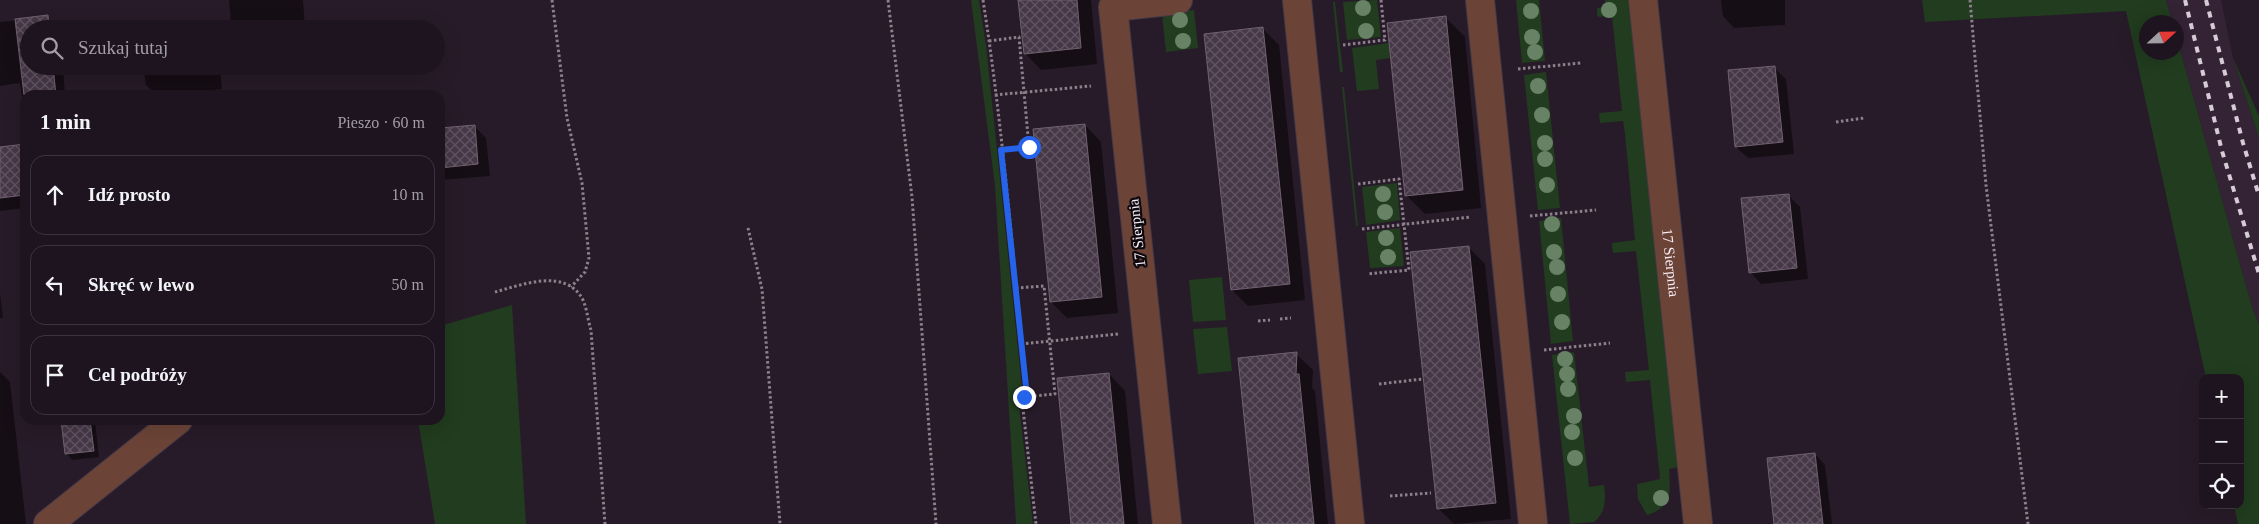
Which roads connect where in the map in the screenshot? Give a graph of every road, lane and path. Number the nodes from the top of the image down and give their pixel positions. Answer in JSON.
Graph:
{"nodes":[{"id":1,"x":552,"y":0,"type":"edge"},
{"id":2,"x":888,"y":0,"type":"edge"},
{"id":3,"x":983,"y":0,"type":"edge"},
{"id":4,"x":1178,"y":0,"type":"edge"},
{"id":5,"x":1297,"y":0,"type":"edge"},
{"id":6,"x":1381,"y":0,"type":"edge"},
{"id":7,"x":1480,"y":0,"type":"edge"},
{"id":8,"x":1643,"y":0,"type":"edge"},
{"id":9,"x":1970,"y":0,"type":"edge"},
{"id":10,"x":989,"y":41,"type":"junction"},
{"id":11,"x":1344,"y":45,"type":"dead end"},
{"id":12,"x":1581,"y":63,"type":"dead end"},
{"id":13,"x":1509,"y":70,"type":"dead end"},
{"id":14,"x":1082,"y":87,"type":"dead end"},
{"id":15,"x":1024,"y":92,"type":"junction"},
{"id":16,"x":995,"y":95,"type":"junction"},
{"id":17,"x":1864,"y":118,"type":"dead end"},
{"id":18,"x":1836,"y":122,"type":"dead end"},
{"id":19,"x":1001,"y":150,"type":"junction"},
{"id":20,"x":1358,"y":184,"type":"dead end"},
{"id":21,"x":1596,"y":210,"type":"dead end"},
{"id":22,"x":1525,"y":217,"type":"dead end"},
{"id":23,"x":1461,"y":218,"type":"dead end"},
{"id":24,"x":1404,"y":224,"type":"junction"},
{"id":25,"x":748,"y":228,"type":"dead end"},
{"id":26,"x":1362,"y":230,"type":"dead end"},
{"id":27,"x":1367,"y":274,"type":"dead end"},
{"id":28,"x":571,"y":286,"type":"junction"},
{"id":29,"x":1016,"y":288,"type":"junction"},
{"id":30,"x":495,"y":292,"type":"dead end"},
{"id":31,"x":1291,"y":318,"type":"dead end"},
{"id":32,"x":1280,"y":319,"type":"dead end"},
{"id":33,"x":1270,"y":320,"type":"dead end"},
{"id":34,"x":1258,"y":321,"type":"dead end"},
{"id":35,"x":1106,"y":336,"type":"dead end"},
{"id":36,"x":1049,"y":341,"type":"junction"},
{"id":37,"x":1610,"y":343,"type":"dead end"},
{"id":38,"x":1022,"y":344,"type":"junction"},
{"id":39,"x":1537,"y":351,"type":"dead end"},
{"id":40,"x":1423,"y":379,"type":"dead end"},
{"id":41,"x":1379,"y":384,"type":"dead end"},
{"id":42,"x":1024,"y":397,"type":"junction"},
{"id":43,"x":172,"y":425,"type":"edge"},
{"id":44,"x":1431,"y":492,"type":"dead end"},
{"id":45,"x":1390,"y":496,"type":"dead end"},
{"id":46,"x":48,"y":524,"type":"edge"},
{"id":47,"x":605,"y":524,"type":"edge"},
{"id":48,"x":780,"y":524,"type":"edge"},
{"id":49,"x":936,"y":524,"type":"edge"},
{"id":50,"x":1036,"y":524,"type":"edge"},
{"id":51,"x":1167,"y":524,"type":"edge"},
{"id":52,"x":1350,"y":524,"type":"edge"},
{"id":53,"x":1533,"y":524,"type":"edge"},
{"id":54,"x":1698,"y":524,"type":"edge"},
{"id":55,"x":2028,"y":524,"type":"edge"}],
"edges":[{"from":1,"to":28,"type":"path"},
{"from":2,"to":49,"type":"path"},
{"from":3,"to":10,"type":"path"},
{"from":4,"to":51,"type":"street","name":"17 Sierpnia"},
{"from":5,"to":52,"type":"street"},
{"from":6,"to":11,"type":"path"},
{"from":7,"to":53,"type":"street"},
{"from":8,"to":54,"type":"street","name":"17 Sierpnia"},
{"from":9,"to":55,"type":"path"},
{"from":10,"to":15,"type":"path"},
{"from":10,"to":16,"type":"path"},
{"from":12,"to":13,"type":"path"},
{"from":14,"to":15,"type":"path"},
{"from":15,"to":16,"type":"path"},
{"from":15,"to":19,"type":"path"},
{"from":16,"to":19,"type":"path"},
{"from":17,"to":18,"type":"path"},
{"from":19,"to":29,"type":"path"},
{"from":20,"to":24,"type":"path"},
{"from":21,"to":22,"type":"path"},
{"from":23,"to":24,"type":"path"},
{"from":24,"to":26,"type":"path"},
{"from":24,"to":27,"type":"path"},
{"from":25,"to":48,"type":"path"},
{"from":28,"to":30,"type":"path"},
{"from":28,"to":47,"type":"path"},
{"from":29,"to":36,"type":"path"},
{"from":29,"to":38,"type":"path"},
{"from":31,"to":32,"type":"path"},
{"from":33,"to":34,"type":"path"},
{"from":35,"to":36,"type":"path"},
{"from":36,"to":38,"type":"path"},
{"from":36,"to":42,"type":"path"},
{"from":37,"to":39,"type":"path"},
{"from":38,"to":42,"type":"path"},
{"from":40,"to":41,"type":"path"},
{"from":42,"to":50,"type":"path"},
{"from":43,"to":46,"type":"street"},
{"from":44,"to":45,"type":"path"}]}
